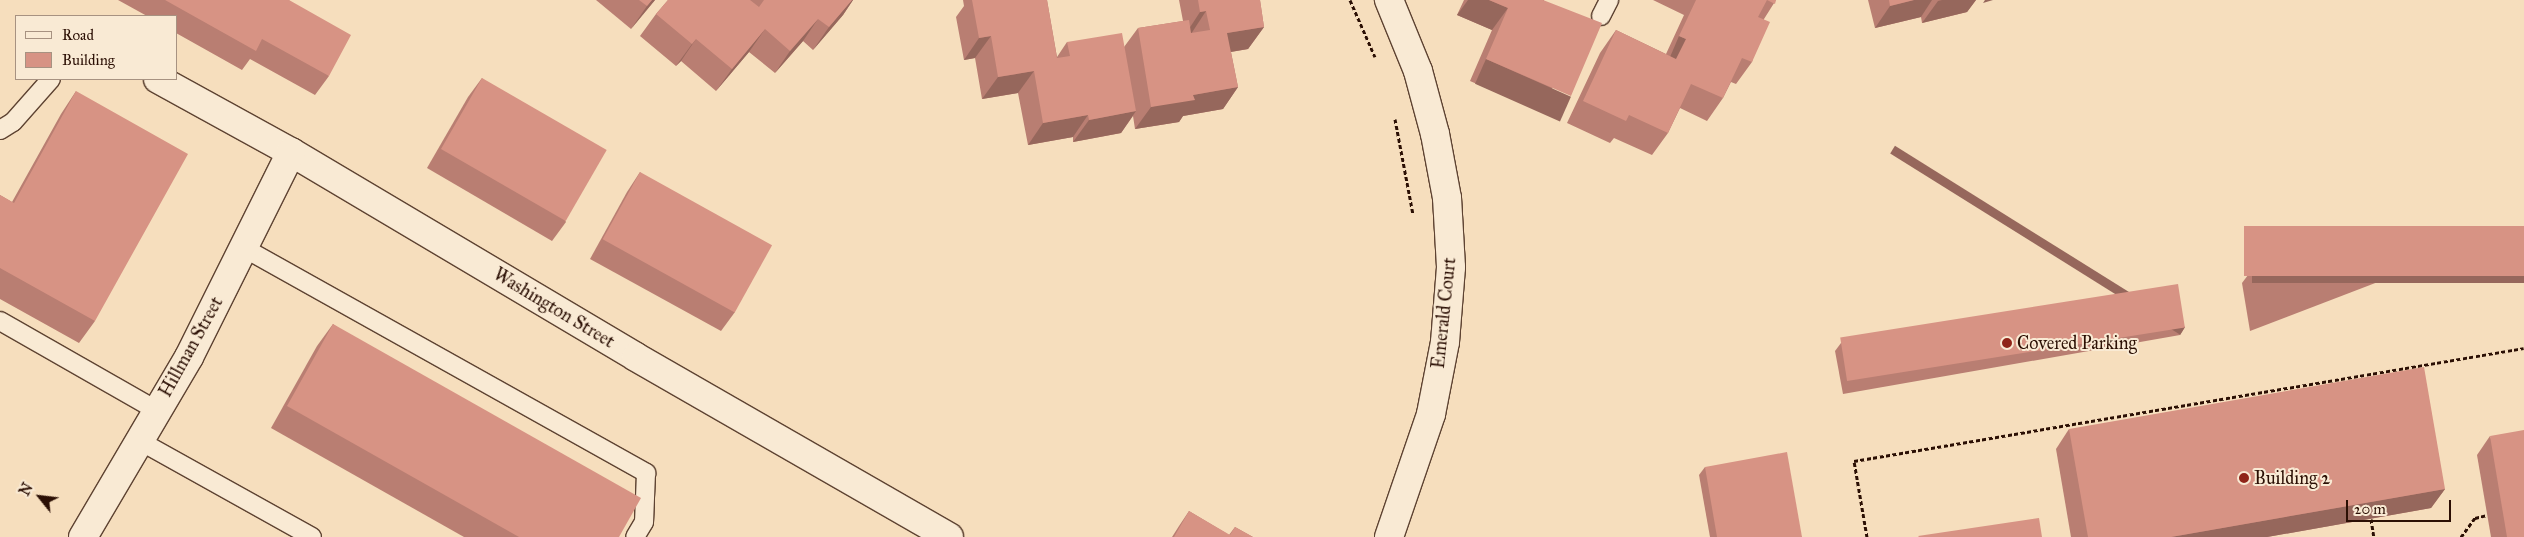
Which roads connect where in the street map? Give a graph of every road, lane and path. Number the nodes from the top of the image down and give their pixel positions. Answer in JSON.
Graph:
{"nodes":[{"id":1,"x":1350,"y":0,"type":"edge"},
{"id":2,"x":1389,"y":0,"type":"edge"},
{"id":3,"x":1609,"y":0,"type":"edge"},
{"id":4,"x":1601,"y":16,"type":"dead end"},
{"id":5,"x":1378,"y":64,"type":"dead end"},
{"id":6,"x":50,"y":80,"type":"edge"},
{"id":7,"x":160,"y":80,"type":"edge"},
{"id":8,"x":1394,"y":110,"type":"dead end"},
{"id":9,"x":0,"y":130,"type":"edge"},
{"id":10,"x":291,"y":152,"type":"junction"},
{"id":11,"x":1414,"y":217,"type":"dead end"},
{"id":12,"x":244,"y":248,"type":"junction"},
{"id":13,"x":0,"y":320,"type":"edge"},
{"id":14,"x":2524,"y":348,"type":"edge"},
{"id":15,"x":156,"y":410,"type":"junction"},
{"id":16,"x":138,"y":440,"type":"junction"},
{"id":17,"x":2487,"y":515,"type":"dead end"},
{"id":18,"x":2371,"y":519,"type":"edge"},
{"id":19,"x":83,"y":537,"type":"edge"},
{"id":20,"x":312,"y":537,"type":"edge"},
{"id":21,"x":635,"y":537,"type":"edge"},
{"id":22,"x":949,"y":537,"type":"edge"},
{"id":23,"x":1388,"y":537,"type":"edge"},
{"id":24,"x":1867,"y":537,"type":"edge"},
{"id":25,"x":2374,"y":537,"type":"edge"},
{"id":26,"x":2461,"y":537,"type":"edge"}],
"edges":[{"from":1,"to":5,"type":"path"},
{"from":2,"to":23,"type":"street","name":"Emerald Court"},
{"from":3,"to":4,"type":"lane"},
{"from":6,"to":9,"type":"lane"},
{"from":7,"to":10,"type":"street","name":"Washington Street"},
{"from":8,"to":11,"type":"path"},
{"from":10,"to":12,"type":"street","name":"Hillman Street"},
{"from":10,"to":22,"type":"street","name":"Washington Street"},
{"from":12,"to":15,"type":"street","name":"Hillman Street"},
{"from":12,"to":21,"type":"lane"},
{"from":13,"to":15,"type":"lane"},
{"from":14,"to":24,"type":"path"},
{"from":15,"to":16,"type":"street","name":"Hillman Street"},
{"from":16,"to":19,"type":"street","name":"Hillman Street"},
{"from":16,"to":20,"type":"lane"},
{"from":17,"to":26,"type":"path"},
{"from":18,"to":25,"type":"path"}]}
